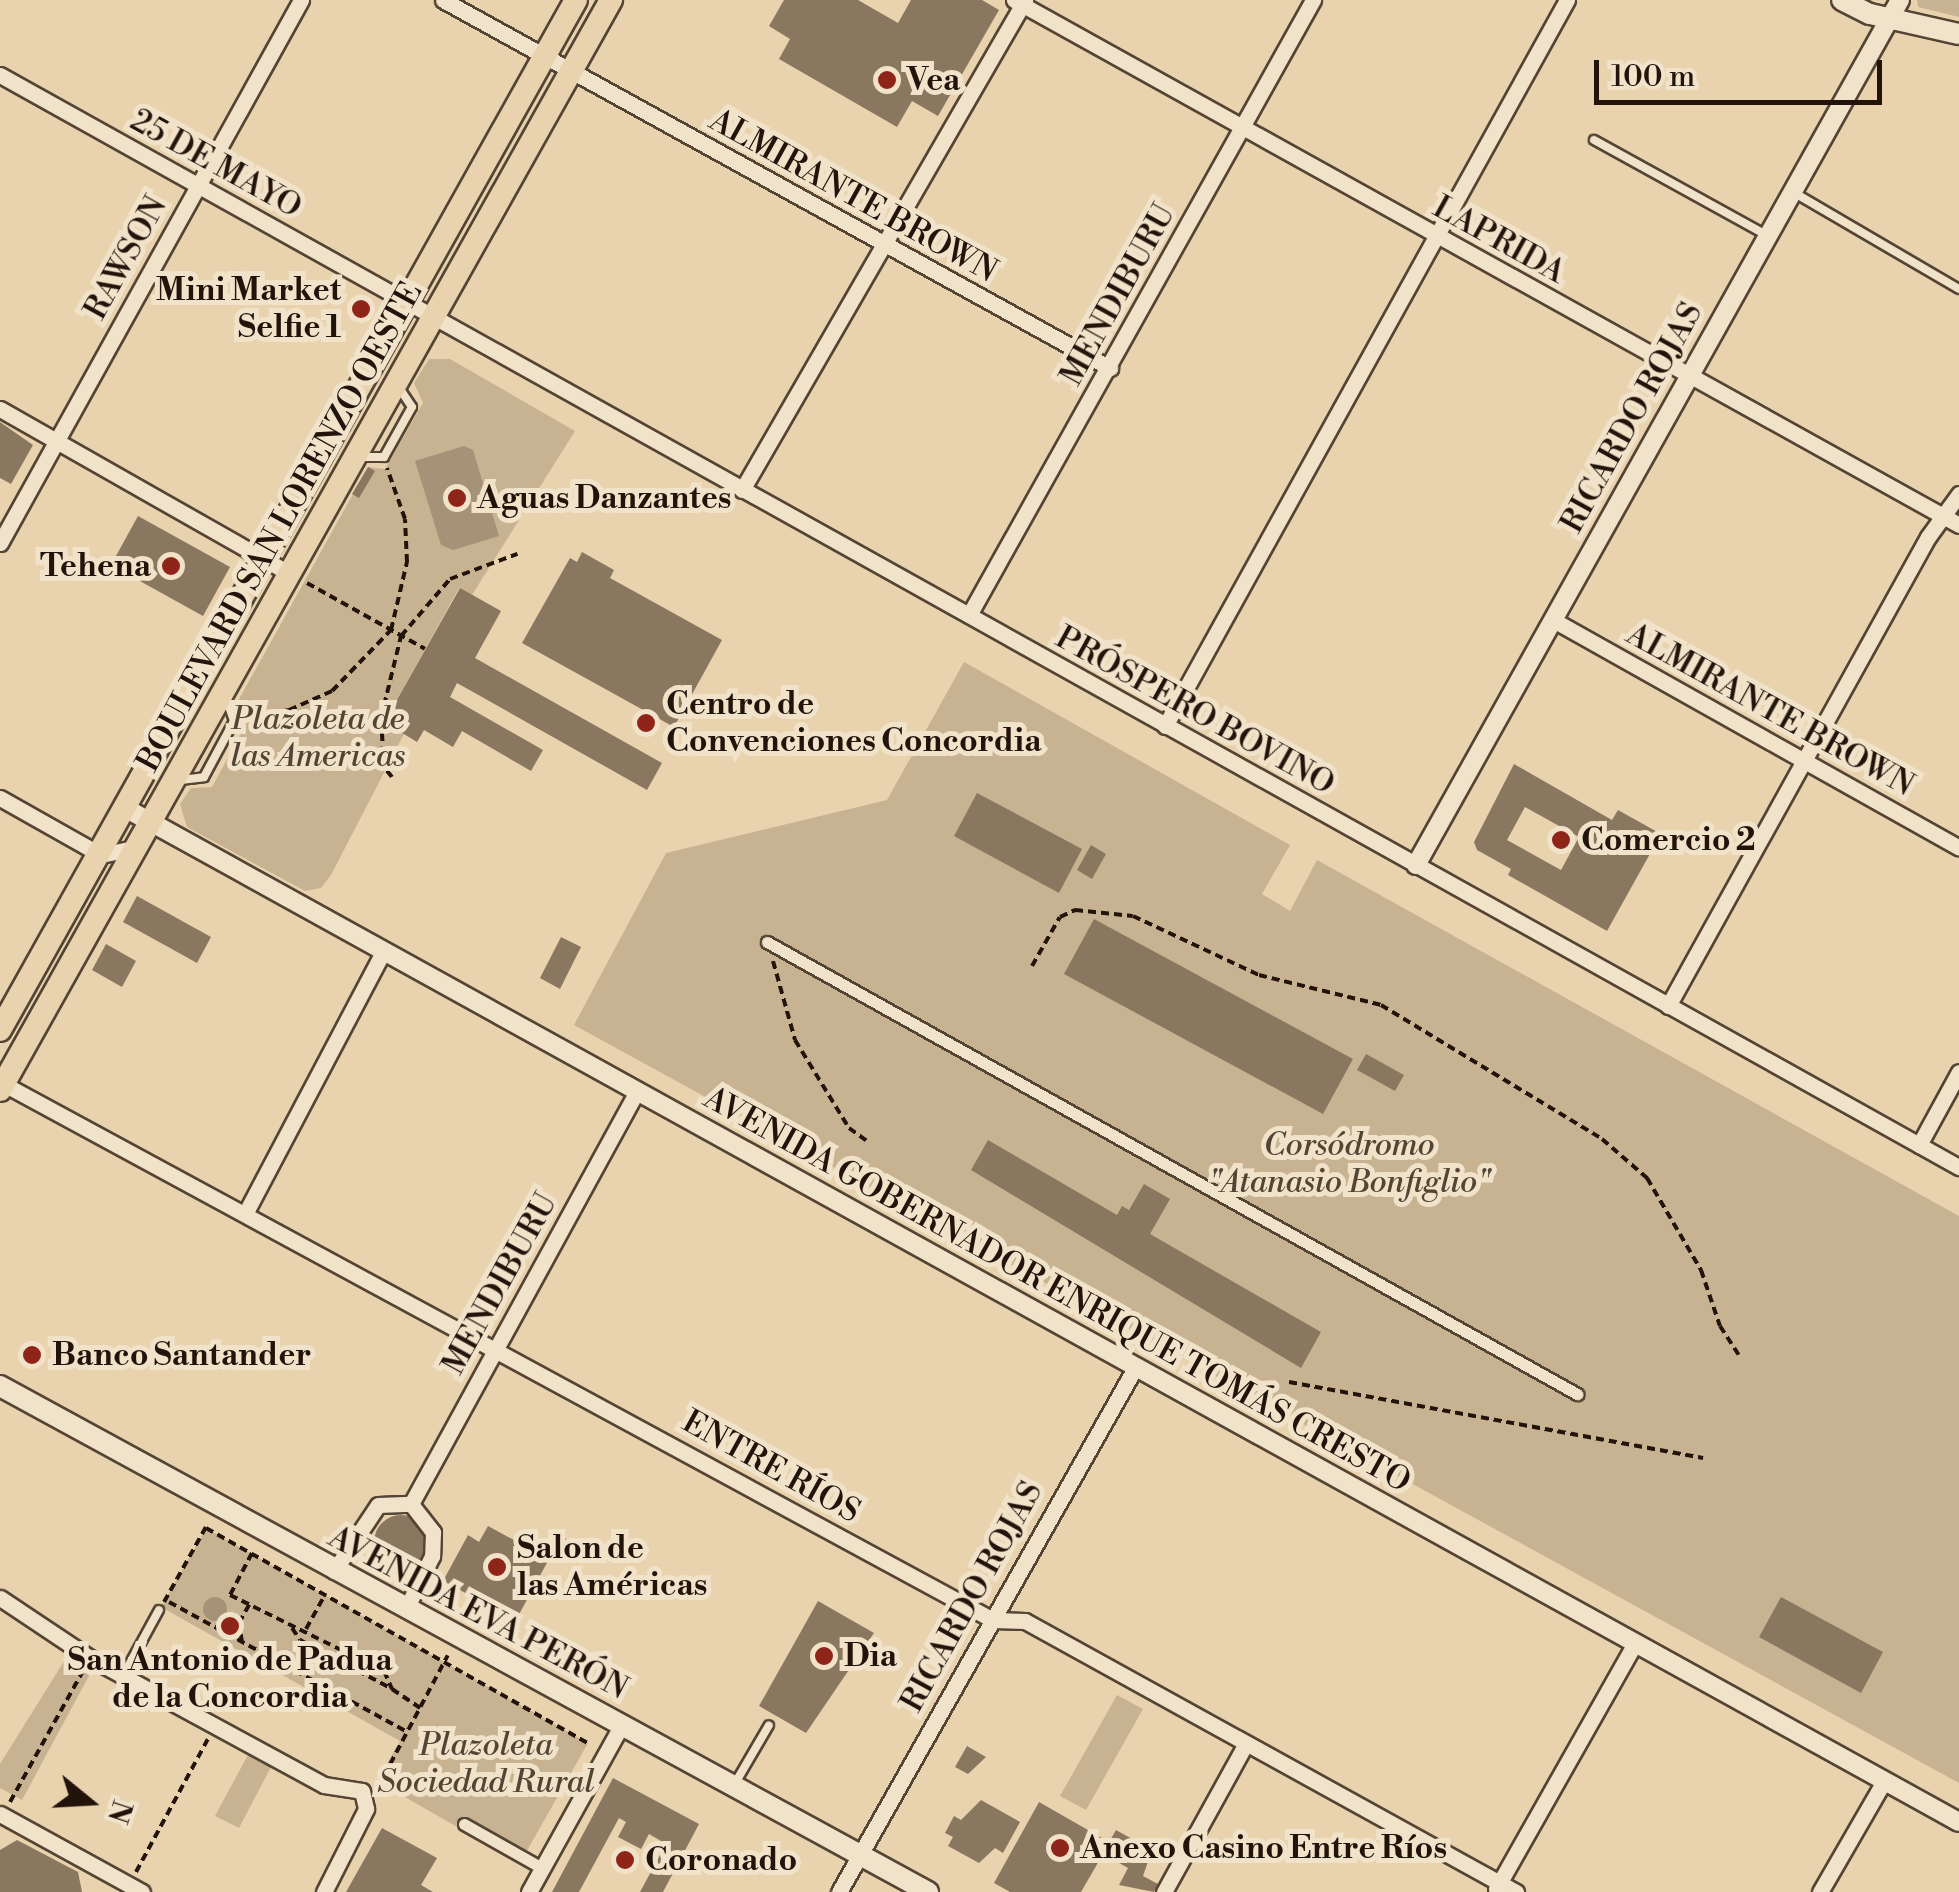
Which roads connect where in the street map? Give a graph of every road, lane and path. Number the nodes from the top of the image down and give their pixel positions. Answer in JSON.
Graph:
{"nodes":[{"id":1,"x":301,"y":0,"type":"edge"},
{"id":2,"x":443,"y":0,"type":"edge"},
{"id":3,"x":576,"y":0,"type":"edge"},
{"id":4,"x":611,"y":0,"type":"edge"},
{"id":5,"x":1313,"y":0,"type":"edge"},
{"id":6,"x":1567,"y":0,"type":"edge"},
{"id":7,"x":1842,"y":0,"type":"edge"},
{"id":8,"x":1020,"y":2,"type":"edge"},
{"id":9,"x":1895,"y":9,"type":"edge"},
{"id":10,"x":1959,"y":34,"type":"edge"},
{"id":11,"x":543,"y":59,"type":"junction"},
{"id":12,"x":570,"y":72,"type":"junction"},
{"id":13,"x":0,"y":75,"type":"edge"},
{"id":14,"x":1241,"y":130,"type":"junction"},
{"id":15,"x":1594,"y":140,"type":"dead end"},
{"id":16,"x":198,"y":186,"type":"junction"},
{"id":17,"x":1794,"y":192,"type":"junction"},
{"id":18,"x":1436,"y":236,"type":"junction"},
{"id":19,"x":1768,"y":236,"type":"junction"},
{"id":20,"x":885,"y":244,"type":"junction"},
{"id":21,"x":1959,"y":289,"type":"edge"},
{"id":22,"x":405,"y":302,"type":"junction"},
{"id":23,"x":433,"y":318,"type":"junction"},
{"id":24,"x":1110,"y":368,"type":"junction"},
{"id":25,"x":1689,"y":375,"type":"junction"},
{"id":26,"x":397,"y":384,"type":"junction"},
{"id":27,"x":0,"y":409,"type":"edge"},
{"id":28,"x":56,"y":441,"type":"junction"},
{"id":29,"x":356,"y":457,"type":"junction"},
{"id":30,"x":384,"y":457,"type":"junction"},
{"id":31,"x":742,"y":490,"type":"junction"},
{"id":32,"x":1959,"y":494,"type":"edge"},
{"id":33,"x":1943,"y":516,"type":"junction"},
{"id":34,"x":1959,"y":525,"type":"edge"},
{"id":35,"x":0,"y":543,"type":"edge"},
{"id":36,"x":517,"y":554,"type":"dead end"},
{"id":37,"x":265,"y":559,"type":"junction"},
{"id":38,"x":291,"y":574,"type":"junction"},
{"id":39,"x":970,"y":615,"type":"junction"},
{"id":40,"x":1555,"y":620,"type":"junction"},
{"id":41,"x":391,"y":630,"type":"junction"},
{"id":42,"x":401,"y":636,"type":"junction"},
{"id":43,"x":425,"y":650,"type":"dead end"},
{"id":44,"x":225,"y":695,"type":"junction"},
{"id":45,"x":234,"y":720,"type":"junction"},
{"id":46,"x":1165,"y":726,"type":"junction"},
{"id":47,"x":1802,"y":760,"type":"junction"},
{"id":48,"x":392,"y":777,"type":"dead end"},
{"id":49,"x":177,"y":781,"type":"junction"},
{"id":50,"x":0,"y":798,"type":"edge"},
{"id":51,"x":127,"y":809,"type":"junction"},
{"id":52,"x":152,"y":824,"type":"junction"},
{"id":53,"x":139,"y":847,"type":"junction"},
{"id":54,"x":1959,"y":848,"type":"edge"},
{"id":55,"x":101,"y":855,"type":"junction"},
{"id":56,"x":1416,"y":865,"type":"junction"},
{"id":57,"x":767,"y":942,"type":"joint"},
{"id":58,"x":383,"y":952,"type":"junction"},
{"id":59,"x":1032,"y":966,"type":"dead end"},
{"id":60,"x":1668,"y":1006,"type":"junction"},
{"id":61,"x":0,"y":1030,"type":"edge"},
{"id":62,"x":1959,"y":1072,"type":"edge"},
{"id":63,"x":1,"y":1086,"type":"edge"},
{"id":64,"x":638,"y":1092,"type":"junction"},
{"id":65,"x":868,"y":1141,"type":"dead end"},
{"id":66,"x":1919,"y":1145,"type":"junction"},
{"id":67,"x":1959,"y":1167,"type":"edge"},
{"id":68,"x":246,"y":1212,"type":"junction"},
{"id":69,"x":496,"y":1348,"type":"junction"},
{"id":70,"x":1740,"y":1357,"type":"dead end"},
{"id":71,"x":1135,"y":1368,"type":"junction"},
{"id":72,"x":1289,"y":1382,"type":"dead end"},
{"id":73,"x":0,"y":1386,"type":"edge"},
{"id":74,"x":1577,"y":1394,"type":"dead end"},
{"id":75,"x":1703,"y":1458,"type":"dead end"},
{"id":76,"x":411,"y":1504,"type":"junction"},
{"id":77,"x":218,"y":1506,"type":"junction"},
{"id":78,"x":206,"y":1528,"type":"junction"},
{"id":79,"x":252,"y":1554,"type":"junction"},
{"id":80,"x":334,"y":1570,"type":"junction"},
{"id":81,"x":325,"y":1595,"type":"junction"},
{"id":82,"x":0,"y":1598,"type":"edge"},
{"id":83,"x":165,"y":1600,"type":"junction"},
{"id":84,"x":248,"y":1605,"type":"junction"},
{"id":85,"x":408,"y":1605,"type":"junction"},
{"id":86,"x":159,"y":1610,"type":"joint"},
{"id":87,"x":993,"y":1620,"type":"junction"},
{"id":88,"x":292,"y":1628,"type":"junction"},
{"id":89,"x":306,"y":1629,"type":"junction"},
{"id":90,"x":460,"y":1634,"type":"junction"},
{"id":91,"x":242,"y":1642,"type":"junction"},
{"id":92,"x":1634,"y":1644,"type":"junction"},
{"id":93,"x":90,"y":1658,"type":"junction"},
{"id":94,"x":444,"y":1662,"type":"junction"},
{"id":95,"x":124,"y":1676,"type":"junction"},
{"id":96,"x":392,"y":1689,"type":"junction"},
{"id":97,"x":420,"y":1708,"type":"junction"},
{"id":98,"x":622,"y":1724,"type":"junction"},
{"id":99,"x":768,"y":1725,"type":"dead end"},
{"id":100,"x":216,"y":1726,"type":"junction"},
{"id":101,"x":407,"y":1732,"type":"junction"},
{"id":102,"x":1245,"y":1744,"type":"junction"},
{"id":103,"x":606,"y":1753,"type":"junction"},
{"id":104,"x":1884,"y":1781,"type":"junction"},
{"id":105,"x":734,"y":1785,"type":"junction"},
{"id":106,"x":366,"y":1809,"type":"junction"},
{"id":107,"x":1,"y":1816,"type":"edge"},
{"id":108,"x":1959,"y":1822,"type":"edge"},
{"id":109,"x":464,"y":1824,"type":"dead end"},
{"id":110,"x":860,"y":1855,"type":"junction"},
{"id":111,"x":542,"y":1868,"type":"junction"},
{"id":112,"x":136,"y":1888,"type":"edge"},
{"id":113,"x":1497,"y":1888,"type":"edge"},
{"id":114,"x":324,"y":1892,"type":"edge"},
{"id":115,"x":528,"y":1892,"type":"edge"},
{"id":116,"x":840,"y":1892,"type":"edge"},
{"id":117,"x":928,"y":1892,"type":"edge"},
{"id":118,"x":1164,"y":1892,"type":"edge"},
{"id":119,"x":1516,"y":1892,"type":"edge"},
{"id":120,"x":1820,"y":1892,"type":"edge"}],
"edges":[{"from":1,"to":16,"type":"street","name":"RAWSON"},
{"from":2,"to":11,"type":"street"},
{"from":3,"to":11,"type":"main road","name":"BOULEVARD SAN LORENZO OESTE"},
{"from":4,"to":12,"type":"main road","name":"BOULEVARD SAN LORENZO OESTE"},
{"from":5,"to":14,"type":"street","name":"MENDIBURU"},
{"from":6,"to":18,"type":"street"},
{"from":7,"to":9,"type":"main road"},
{"from":8,"to":14,"type":"street","name":"LAPRIDA"},
{"from":8,"to":20,"type":"street"},
{"from":9,"to":10,"type":"main road"},
{"from":9,"to":17,"type":"street","name":"RICARDO ROJAS"},
{"from":11,"to":12,"type":"street","name":"ALMIRANTE BROWN"},
{"from":11,"to":22,"type":"main road","name":"BOULEVARD SAN LORENZO OESTE"},
{"from":12,"to":20,"type":"street","name":"ALMIRANTE BROWN"},
{"from":12,"to":23,"type":"main road","name":"BOULEVARD SAN LORENZO OESTE"},
{"from":13,"to":16,"type":"street","name":"25 DE MAYO"},
{"from":14,"to":18,"type":"street","name":"LAPRIDA"},
{"from":14,"to":24,"type":"street","name":"MENDIBURU"},
{"from":15,"to":19,"type":"lane"},
{"from":16,"to":22,"type":"street","name":"25 DE MAYO"},
{"from":16,"to":28,"type":"street","name":"RAWSON"},
{"from":17,"to":19,"type":"street","name":"RICARDO ROJAS"},
{"from":17,"to":21,"type":"lane"},
{"from":18,"to":25,"type":"street","name":"LAPRIDA"},
{"from":18,"to":46,"type":"street"},
{"from":19,"to":25,"type":"street","name":"RICARDO ROJAS"},
{"from":20,"to":24,"type":"street","name":"ALMIRANTE BROWN"},
{"from":20,"to":31,"type":"street"},
{"from":22,"to":23,"type":"street","name":"PRÓSPERO BOVINO"},
{"from":22,"to":37,"type":"main road","name":"BOULEVARD SAN LORENZO OESTE"},
{"from":23,"to":26,"type":"main road","name":"BOULEVARD SAN LORENZO OESTE"},
{"from":23,"to":31,"type":"street","name":"PRÓSPERO BOVINO"},
{"from":24,"to":39,"type":"street","name":"MENDIBURU"},
{"from":25,"to":33,"type":"street","name":"LAPRIDA"},
{"from":25,"to":40,"type":"street","name":"RICARDO ROJAS"},
{"from":26,"to":29,"type":"main road","name":"BOULEVARD SAN LORENZO OESTE"},
{"from":26,"to":30,"type":"lane"},
{"from":27,"to":28,"type":"street"},
{"from":28,"to":35,"type":"street","name":"RAWSON"},
{"from":28,"to":37,"type":"street"},
{"from":29,"to":30,"type":"lane"},
{"from":29,"to":38,"type":"main road","name":"BOULEVARD SAN LORENZO OESTE"},
{"from":30,"to":41,"type":"path"},
{"from":31,"to":39,"type":"street","name":"PRÓSPERO BOVINO"},
{"from":32,"to":33,"type":"street"},
{"from":33,"to":34,"type":"street","name":"LAPRIDA"},
{"from":33,"to":47,"type":"street"},
{"from":36,"to":42,"type":"path"},
{"from":37,"to":38,"type":"street"},
{"from":37,"to":51,"type":"main road","name":"BOULEVARD SAN LORENZO OESTE"},
{"from":38,"to":41,"type":"path"},
{"from":38,"to":44,"type":"main road","name":"BOULEVARD SAN LORENZO OESTE"},
{"from":39,"to":46,"type":"street","name":"PRÓSPERO BOVINO"},
{"from":40,"to":47,"type":"street","name":"ALMIRANTE BROWN"},
{"from":40,"to":56,"type":"street","name":"RICARDO ROJAS"},
{"from":41,"to":42,"type":"path"},
{"from":41,"to":45,"type":"path"},
{"from":42,"to":43,"type":"path"},
{"from":42,"to":48,"type":"path"},
{"from":44,"to":45,"type":"lane"},
{"from":44,"to":49,"type":"main road","name":"BOULEVARD SAN LORENZO OESTE"},
{"from":45,"to":49,"type":"lane"},
{"from":46,"to":56,"type":"street","name":"PRÓSPERO BOVINO"},
{"from":47,"to":54,"type":"street","name":"ALMIRANTE BROWN"},
{"from":47,"to":60,"type":"street"},
{"from":49,"to":52,"type":"main road","name":"BOULEVARD SAN LORENZO OESTE"},
{"from":50,"to":55,"type":"street"},
{"from":51,"to":52,"type":"street","name":"AVENIDA GOBERNADOR ENRIQUE TOMÁS CRESTO"},
{"from":51,"to":55,"type":"main road","name":"BOULEVARD SAN LORENZO OESTE"},
{"from":52,"to":53,"type":"main road","name":"BOULEVARD SAN LORENZO OESTE"},
{"from":52,"to":58,"type":"street","name":"AVENIDA GOBERNADOR ENRIQUE TOMÁS CRESTO"},
{"from":53,"to":55,"type":"street"},
{"from":53,"to":63,"type":"main road","name":"BOULEVARD SAN LORENZO OESTE"},
{"from":55,"to":61,"type":"main road","name":"BOULEVARD SAN LORENZO OESTE"},
{"from":56,"to":60,"type":"street","name":"PRÓSPERO BOVINO"},
{"from":57,"to":65,"type":"path"},
{"from":57,"to":74,"type":"street"},
{"from":58,"to":64,"type":"street","name":"AVENIDA GOBERNADOR ENRIQUE TOMÁS CRESTO"},
{"from":58,"to":68,"type":"street"},
{"from":59,"to":70,"type":"path"},
{"from":60,"to":66,"type":"street","name":"PRÓSPERO BOVINO"},
{"from":62,"to":66,"type":"street"},
{"from":63,"to":68,"type":"street","name":"ENTRE RÍOS"},
{"from":64,"to":69,"type":"street","name":"MENDIBURU"},
{"from":64,"to":71,"type":"street","name":"AVENIDA GOBERNADOR ENRIQUE TOMÁS CRESTO"},
{"from":66,"to":67,"type":"street","name":"PRÓSPERO BOVINO"},
{"from":68,"to":69,"type":"street","name":"ENTRE RÍOS"},
{"from":69,"to":76,"type":"street","name":"MENDIBURU"},
{"from":69,"to":87,"type":"street","name":"ENTRE RÍOS"},
{"from":71,"to":87,"type":"street","name":"RICARDO ROJAS"},
{"from":71,"to":92,"type":"street","name":"AVENIDA GOBERNADOR ENRIQUE TOMÁS CRESTO"},
{"from":72,"to":75,"type":"path"},
{"from":73,"to":77,"type":"main road","name":"AVENIDA EVA PERÓN"},
{"from":76,"to":80,"type":"street"},
{"from":76,"to":85,"type":"street"},
{"from":77,"to":78,"type":"path"},
{"from":77,"to":80,"type":"main road","name":"AVENIDA EVA PERÓN"},
{"from":78,"to":79,"type":"path"},
{"from":78,"to":83,"type":"path"},
{"from":79,"to":81,"type":"path"},
{"from":79,"to":84,"type":"path"},
{"from":80,"to":85,"type":"main road","name":"AVENIDA EVA PERÓN"},
{"from":81,"to":89,"type":"path"},
{"from":81,"to":94,"type":"path"},
{"from":82,"to":93,"type":"street"},
{"from":83,"to":86,"type":"path"},
{"from":83,"to":91,"type":"path"},
{"from":84,"to":88,"type":"path"},
{"from":84,"to":91,"type":"path"},
{"from":85,"to":90,"type":"main road","name":"AVENIDA EVA PERÓN"},
{"from":86,"to":95,"type":"lane"},
{"from":87,"to":102,"type":"street","name":"ENTRE RÍOS"},
{"from":87,"to":110,"type":"street","name":"RICARDO ROJAS"},
{"from":88,"to":89,"type":"path"},
{"from":88,"to":96,"type":"path"},
{"from":89,"to":96,"type":"path"},
{"from":90,"to":94,"type":"path"},
{"from":90,"to":98,"type":"main road","name":"AVENIDA EVA PERÓN"},
{"from":91,"to":101,"type":"path"},
{"from":92,"to":104,"type":"street","name":"AVENIDA GOBERNADOR ENRIQUE TOMÁS CRESTO"},
{"from":92,"to":113,"type":"street"},
{"from":93,"to":95,"type":"street"},
{"from":93,"to":107,"type":"path"},
{"from":94,"to":97,"type":"path"},
{"from":94,"to":103,"type":"path"},
{"from":95,"to":100,"type":"street"},
{"from":96,"to":97,"type":"path"},
{"from":97,"to":101,"type":"path"},
{"from":98,"to":103,"type":"street"},
{"from":98,"to":105,"type":"main road","name":"AVENIDA EVA PERÓN"},
{"from":99,"to":105,"type":"lane"},
{"from":100,"to":106,"type":"street"},
{"from":100,"to":112,"type":"path"},
{"from":101,"to":106,"type":"path"},
{"from":102,"to":113,"type":"street","name":"ENTRE RÍOS"},
{"from":102,"to":118,"type":"street"},
{"from":103,"to":111,"type":"street"},
{"from":104,"to":108,"type":"street","name":"AVENIDA GOBERNADOR ENRIQUE TOMÁS CRESTO"},
{"from":104,"to":120,"type":"street"},
{"from":105,"to":110,"type":"main road","name":"AVENIDA EVA PERÓN"},
{"from":106,"to":114,"type":"street"},
{"from":107,"to":112,"type":"street"},
{"from":109,"to":111,"type":"street"},
{"from":110,"to":116,"type":"street","name":"RICARDO ROJAS"},
{"from":110,"to":117,"type":"main road","name":"AVENIDA EVA PERÓN"},
{"from":111,"to":115,"type":"street"},
{"from":113,"to":119,"type":"street","name":"ENTRE RÍOS"}]}
